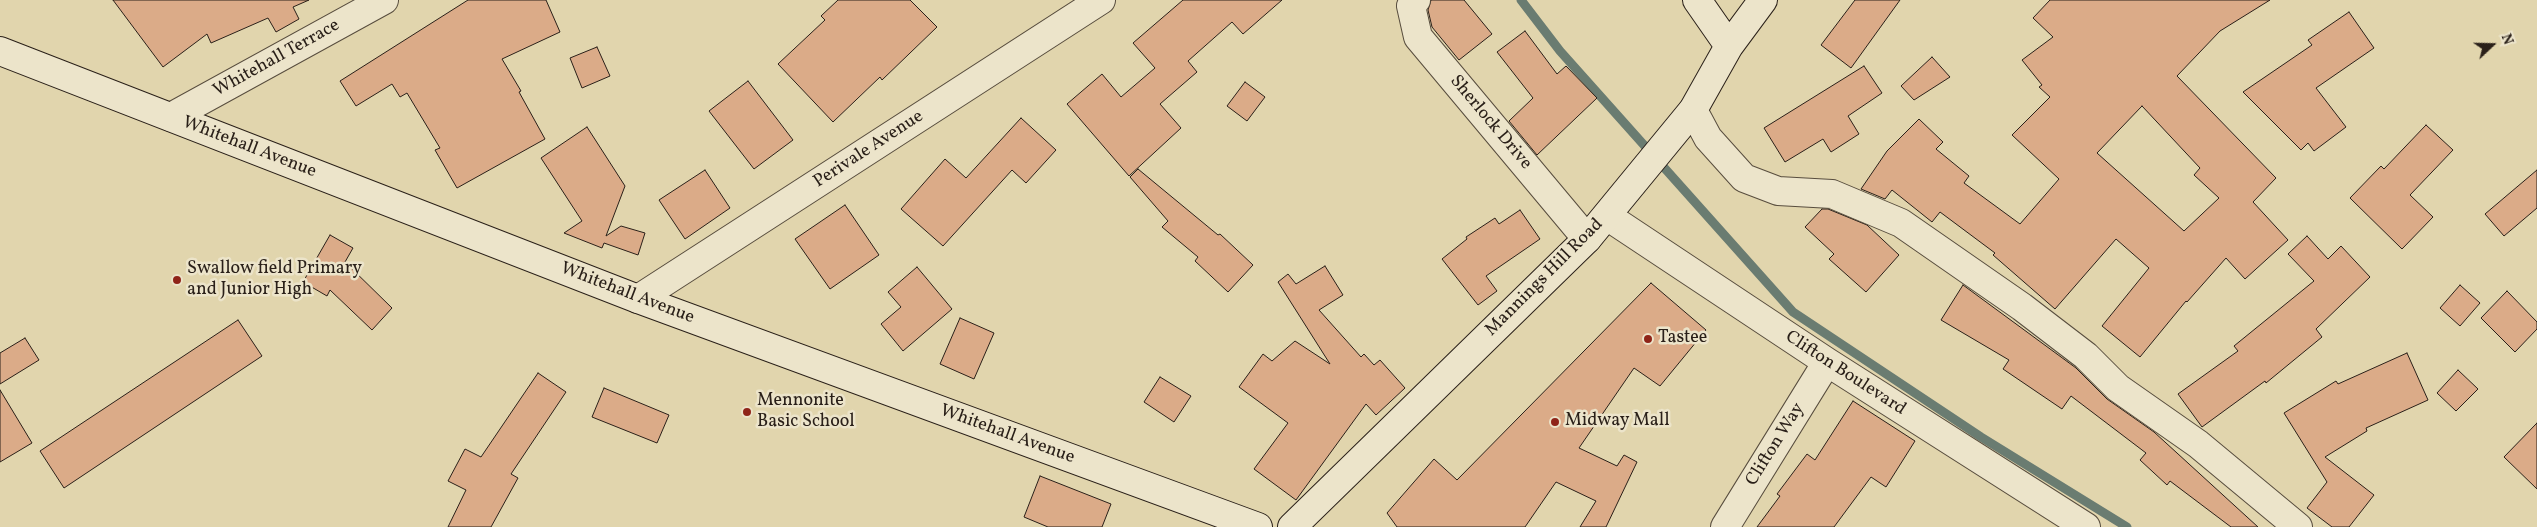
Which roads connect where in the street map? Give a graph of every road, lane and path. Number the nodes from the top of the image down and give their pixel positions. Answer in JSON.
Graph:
{"nodes":[{"id":1,"x":384,"y":0,"type":"edge"},
{"id":2,"x":1100,"y":0,"type":"edge"},
{"id":3,"x":1416,"y":0,"type":"edge"},
{"id":4,"x":1697,"y":0,"type":"edge"},
{"id":5,"x":1763,"y":0,"type":"edge"},
{"id":6,"x":1729,"y":46,"type":"junction"},
{"id":7,"x":0,"y":51,"type":"edge"},
{"id":8,"x":1693,"y":110,"type":"junction"},
{"id":9,"x":171,"y":117,"type":"junction"},
{"id":10,"x":1614,"y":207,"type":"junction"},
{"id":11,"x":1587,"y":239,"type":"junction"},
{"id":12,"x":638,"y":299,"type":"junction"},
{"id":13,"x":1827,"y":362,"type":"junction"},
{"id":14,"x":1258,"y":527,"type":"edge"},
{"id":15,"x":1292,"y":527,"type":"edge"},
{"id":16,"x":1725,"y":527,"type":"edge"},
{"id":17,"x":2086,"y":527,"type":"edge"},
{"id":18,"x":2298,"y":527,"type":"edge"}],
"edges":[{"from":1,"to":9,"type":"street","name":"Whitehall Terrace"},
{"from":2,"to":12,"type":"street","name":"Perivale Avenue"},
{"from":3,"to":11,"type":"street","name":"Sherlock Drive"},
{"from":4,"to":6,"type":"street"},
{"from":5,"to":6,"type":"street","name":"Mannings Hill Road"},
{"from":6,"to":8,"type":"street","name":"Mannings Hill Road"},
{"from":7,"to":9,"type":"street","name":"Whitehall Avenue"},
{"from":8,"to":10,"type":"street","name":"Mannings Hill Road"},
{"from":8,"to":18,"type":"street"},
{"from":9,"to":12,"type":"street","name":"Whitehall Avenue"},
{"from":10,"to":11,"type":"street","name":"Mannings Hill Road"},
{"from":10,"to":13,"type":"street","name":"Clifton Boulevard"},
{"from":11,"to":15,"type":"street","name":"Mannings Hill Road"},
{"from":12,"to":14,"type":"street","name":"Whitehall Avenue"},
{"from":13,"to":16,"type":"street","name":"Clifton Way"},
{"from":13,"to":17,"type":"street","name":"Clifton Boulevard"}]}
